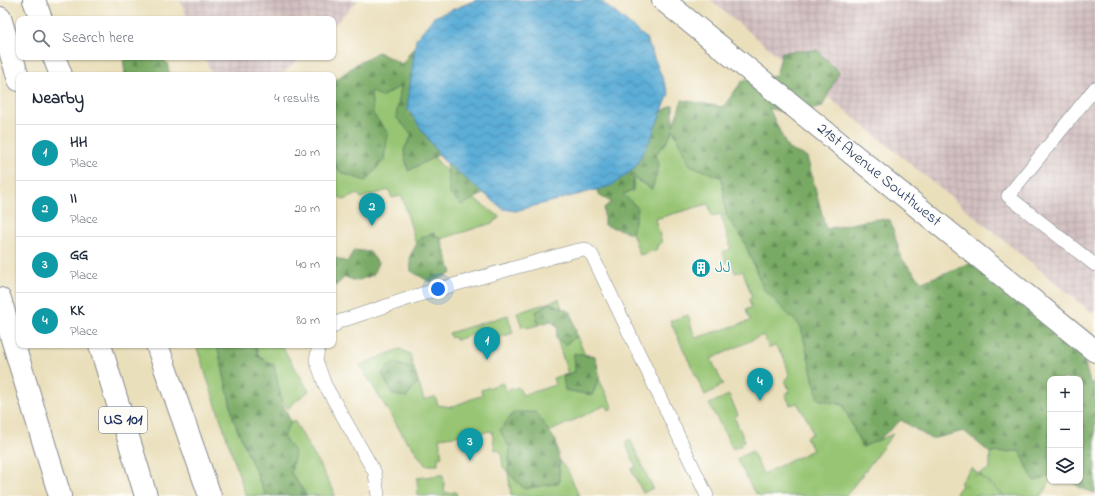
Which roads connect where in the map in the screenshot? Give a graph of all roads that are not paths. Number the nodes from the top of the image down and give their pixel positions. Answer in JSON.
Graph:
{"nodes":[{"id":1,"x":34,"y":0,"type":"edge"},
{"id":2,"x":663,"y":0,"type":"edge"},
{"id":3,"x":683,"y":9,"type":"edge"},
{"id":4,"x":40,"y":16,"type":"edge"},
{"id":5,"x":0,"y":18,"type":"edge"},
{"id":6,"x":55,"y":60,"type":"edge"},
{"id":7,"x":17,"y":72,"type":"edge"},
{"id":8,"x":60,"y":72,"type":"edge"},
{"id":9,"x":1095,"y":88,"type":"edge"},
{"id":10,"x":1095,"y":265,"type":"edge"},
{"id":11,"x":0,"y":299,"type":"edge"},
{"id":12,"x":336,"y":324,"type":"edge"},
{"id":13,"x":101,"y":348,"type":"edge"},
{"id":14,"x":158,"y":348,"type":"edge"},
{"id":15,"x":318,"y":348,"type":"edge"},
{"id":16,"x":1095,"y":351,"type":"edge"},
{"id":17,"x":60,"y":496,"type":"edge"},
{"id":18,"x":146,"y":496,"type":"edge"},
{"id":19,"x":210,"y":496,"type":"edge"},
{"id":20,"x":378,"y":496,"type":"edge"},
{"id":21,"x":707,"y":496,"type":"edge"}],
"edges":[{"from":1,"to":4,"type":"main road"},
{"from":2,"to":3,"type":"main road","name":"21st Avenue Southwest"},
{"from":3,"to":16,"type":"main road","name":"21st Avenue Southwest"},
{"from":5,"to":7,"type":"main road"},
{"from":6,"to":8,"type":"main road"},
{"from":9,"to":10,"type":"lane"},
{"from":11,"to":17,"type":"main road"},
{"from":12,"to":21,"type":"lane"},
{"from":13,"to":18,"type":"main road","number":"US 101"},
{"from":14,"to":19,"type":"main road"},
{"from":15,"to":20,"type":"lane"}]}
